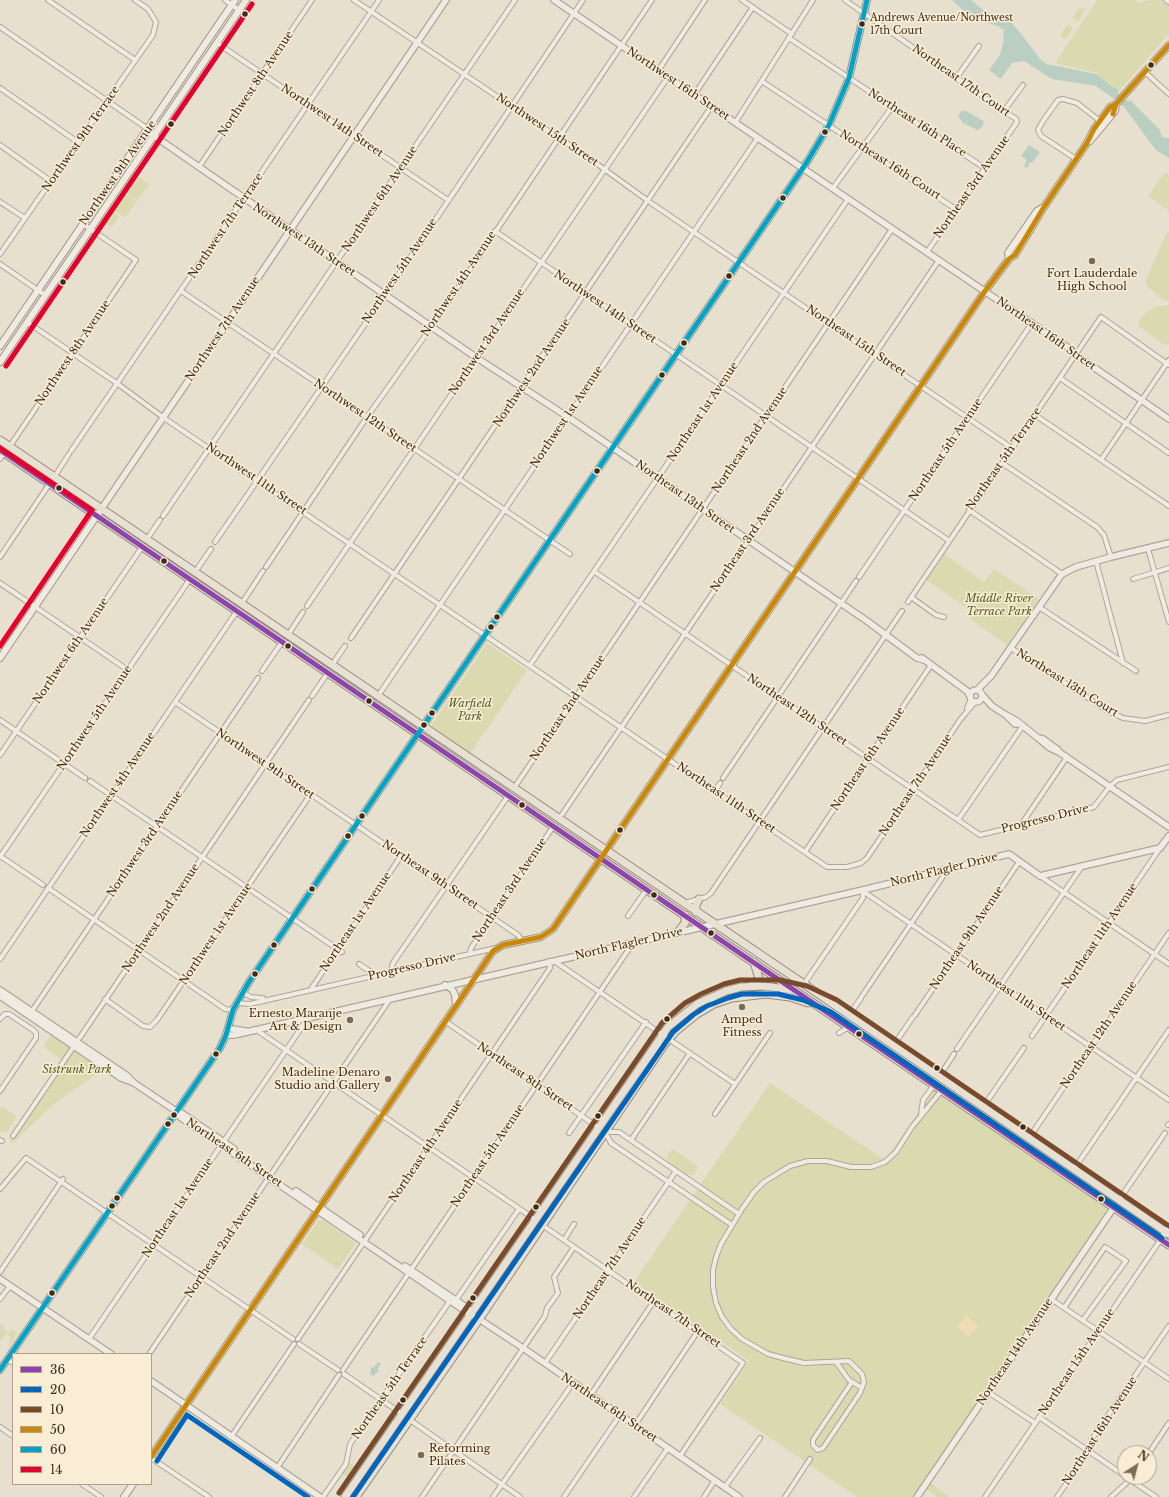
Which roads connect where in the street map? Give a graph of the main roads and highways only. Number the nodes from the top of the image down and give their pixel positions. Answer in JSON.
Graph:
{"nodes":[{"id":1,"x":246,"y":0,"type":"edge"},
{"id":2,"x":867,"y":0,"type":"edge"},
{"id":3,"x":234,"y":2,"type":"edge"},
{"id":4,"x":1169,"y":45,"type":"edge"},
{"id":5,"x":1116,"y":104,"type":"junction"},
{"id":6,"x":1087,"y":143,"type":"junction"},
{"id":7,"x":0,"y":346,"type":"edge"},
{"id":8,"x":0,"y":362,"type":"edge"},
{"id":9,"x":0,"y":440,"type":"edge"},
{"id":10,"x":1,"y":454,"type":"edge"},
{"id":11,"x":102,"y":508,"type":"junction"},
{"id":12,"x":97,"y":516,"type":"junction"},
{"id":13,"x":204,"y":578,"type":"junction"},
{"id":14,"x":190,"y":579,"type":"junction"},
{"id":15,"x":0,"y":658,"type":"edge"},
{"id":16,"x":315,"y":665,"type":"junction"},
{"id":17,"x":332,"y":665,"type":"junction"},
{"id":18,"x":423,"y":727,"type":"junction"},
{"id":19,"x":418,"y":734,"type":"junction"},
{"id":20,"x":497,"y":788,"type":"junction"},
{"id":21,"x":513,"y":789,"type":"junction"},
{"id":22,"x":523,"y":795,"type":"junction"},
{"id":23,"x":508,"y":796,"type":"junction"},
{"id":24,"x":606,"y":852,"type":"junction"},
{"id":25,"x":601,"y":859,"type":"junction"},
{"id":26,"x":699,"y":899,"type":"road end"},
{"id":27,"x":667,"y":903,"type":"junction"},
{"id":28,"x":683,"y":903,"type":"junction"},
{"id":29,"x":696,"y":912,"type":"junction"},
{"id":30,"x":685,"y":915,"type":"junction"},
{"id":31,"x":678,"y":932,"type":"road end"},
{"id":32,"x":497,"y":948,"type":"joint"},
{"id":33,"x":754,"y":962,"type":"junction"},
{"id":34,"x":445,"y":985,"type":"road end"},
{"id":35,"x":750,"y":987,"type":"junction"},
{"id":36,"x":796,"y":990,"type":"junction"},
{"id":37,"x":456,"y":1005,"type":"junction"},
{"id":38,"x":235,"y":1006,"type":"junction"},
{"id":39,"x":834,"y":1006,"type":"junction"},
{"id":40,"x":822,"y":1008,"type":"junction"},
{"id":41,"x":226,"y":1037,"type":"junction"},
{"id":42,"x":904,"y":1053,"type":"junction"},
{"id":43,"x":888,"y":1054,"type":"junction"},
{"id":44,"x":934,"y":1084,"type":"junction"},
{"id":45,"x":950,"y":1085,"type":"junction"},
{"id":46,"x":1012,"y":1138,"type":"junction"},
{"id":47,"x":1029,"y":1138,"type":"junction"},
{"id":48,"x":544,"y":1208,"type":"junction"},
{"id":49,"x":536,"y":1220,"type":"junction"},
{"id":50,"x":542,"y":1225,"type":"junction"},
{"id":51,"x":1168,"y":1231,"type":"edge"},
{"id":52,"x":536,"y":1234,"type":"junction"},
{"id":53,"x":1169,"y":1244,"type":"edge"},
{"id":54,"x":15,"y":1353,"type":"edge"},
{"id":55,"x":10,"y":1361,"type":"edge"},
{"id":56,"x":0,"y":1370,"type":"edge"},
{"id":57,"x":410,"y":1404,"type":"junction"},
{"id":58,"x":402,"y":1414,"type":"junction"},
{"id":59,"x":410,"y":1420,"type":"junction"},
{"id":60,"x":403,"y":1428,"type":"junction"},
{"id":61,"x":152,"y":1455,"type":"edge"},
{"id":62,"x":132,"y":1485,"type":"edge"},
{"id":63,"x":124,"y":1497,"type":"edge"},
{"id":64,"x":345,"y":1497,"type":"edge"},
{"id":65,"x":356,"y":1497,"type":"edge"}],
"edges":[{"from":1,"to":8,"type":"main road","name":"Northwest 9th Avenue"},
{"from":2,"to":18,"type":"main road"},
{"from":3,"to":7,"type":"main road","name":"Northwest 9th Avenue"},
{"from":4,"to":5,"type":"main road"},
{"from":5,"to":6,"type":"main road"},
{"from":5,"to":6,"type":"main road"},
{"from":6,"to":24,"type":"main road"},
{"from":9,"to":11,"type":"main road"},
{"from":10,"to":12,"type":"main road"},
{"from":11,"to":12,"type":"main road","name":"Northwest 7th Avenue"},
{"from":11,"to":13,"type":"main road"},
{"from":12,"to":14,"type":"main road"},
{"from":12,"to":15,"type":"main road","name":"Northwest 7th Avenue"},
{"from":13,"to":14,"type":"main road"},
{"from":13,"to":17,"type":"main road"},
{"from":14,"to":16,"type":"main road"},
{"from":16,"to":17,"type":"main road"},
{"from":16,"to":19,"type":"main road"},
{"from":17,"to":18,"type":"main road"},
{"from":18,"to":19,"type":"main road"},
{"from":18,"to":21,"type":"main road"},
{"from":19,"to":20,"type":"main road"},
{"from":19,"to":38,"type":"main road"},
{"from":20,"to":21,"type":"main road"},
{"from":20,"to":23,"type":"main road"},
{"from":21,"to":22,"type":"main road"},
{"from":22,"to":23,"type":"main road"},
{"from":22,"to":24,"type":"main road"},
{"from":23,"to":25,"type":"main road"},
{"from":24,"to":25,"type":"main road"},
{"from":24,"to":28,"type":"main road"},
{"from":25,"to":27,"type":"main road"},
{"from":25,"to":32,"type":"main road","name":"Progresso Drive"},
{"from":26,"to":29,"type":"main road"},
{"from":27,"to":28,"type":"main road"},
{"from":27,"to":30,"type":"main road"},
{"from":28,"to":29,"type":"main road"},
{"from":29,"to":39,"type":"main road"},
{"from":30,"to":31,"type":"main road"},
{"from":30,"to":33,"type":"main road"},
{"from":32,"to":37,"type":"main road","name":"Northeast 3rd Avenue"},
{"from":33,"to":35,"type":"main road"},
{"from":33,"to":36,"type":"main road"},
{"from":34,"to":37,"type":"main road"},
{"from":35,"to":36,"type":"main road"},
{"from":35,"to":48,"type":"main road"},
{"from":36,"to":39,"type":"main road"},
{"from":36,"to":40,"type":"main road"},
{"from":37,"to":61,"type":"main road","name":"Northeast 3rd Avenue"},
{"from":38,"to":41,"type":"main road"},
{"from":38,"to":41,"type":"main road"},
{"from":39,"to":42,"type":"main road"},
{"from":40,"to":43,"type":"main road"},
{"from":40,"to":50,"type":"main road"},
{"from":41,"to":54,"type":"main road"},
{"from":42,"to":43,"type":"main road"},
{"from":42,"to":45,"type":"main road"},
{"from":43,"to":44,"type":"main road"},
{"from":44,"to":45,"type":"main road"},
{"from":44,"to":46,"type":"main road"},
{"from":45,"to":47,"type":"main road"},
{"from":46,"to":47,"type":"main road"},
{"from":46,"to":53,"type":"main road"},
{"from":47,"to":51,"type":"main road"},
{"from":48,"to":49,"type":"main road"},
{"from":48,"to":50,"type":"main road"},
{"from":49,"to":52,"type":"main road"},
{"from":49,"to":57,"type":"main road"},
{"from":50,"to":52,"type":"main road"},
{"from":52,"to":59,"type":"main road"},
{"from":55,"to":56,"type":"main road"},
{"from":57,"to":58,"type":"main road"},
{"from":57,"to":59,"type":"main road"},
{"from":58,"to":60,"type":"main road"},
{"from":58,"to":64,"type":"main road"},
{"from":59,"to":60,"type":"main road"},
{"from":60,"to":65,"type":"main road"},
{"from":62,"to":63,"type":"main road"}]}
